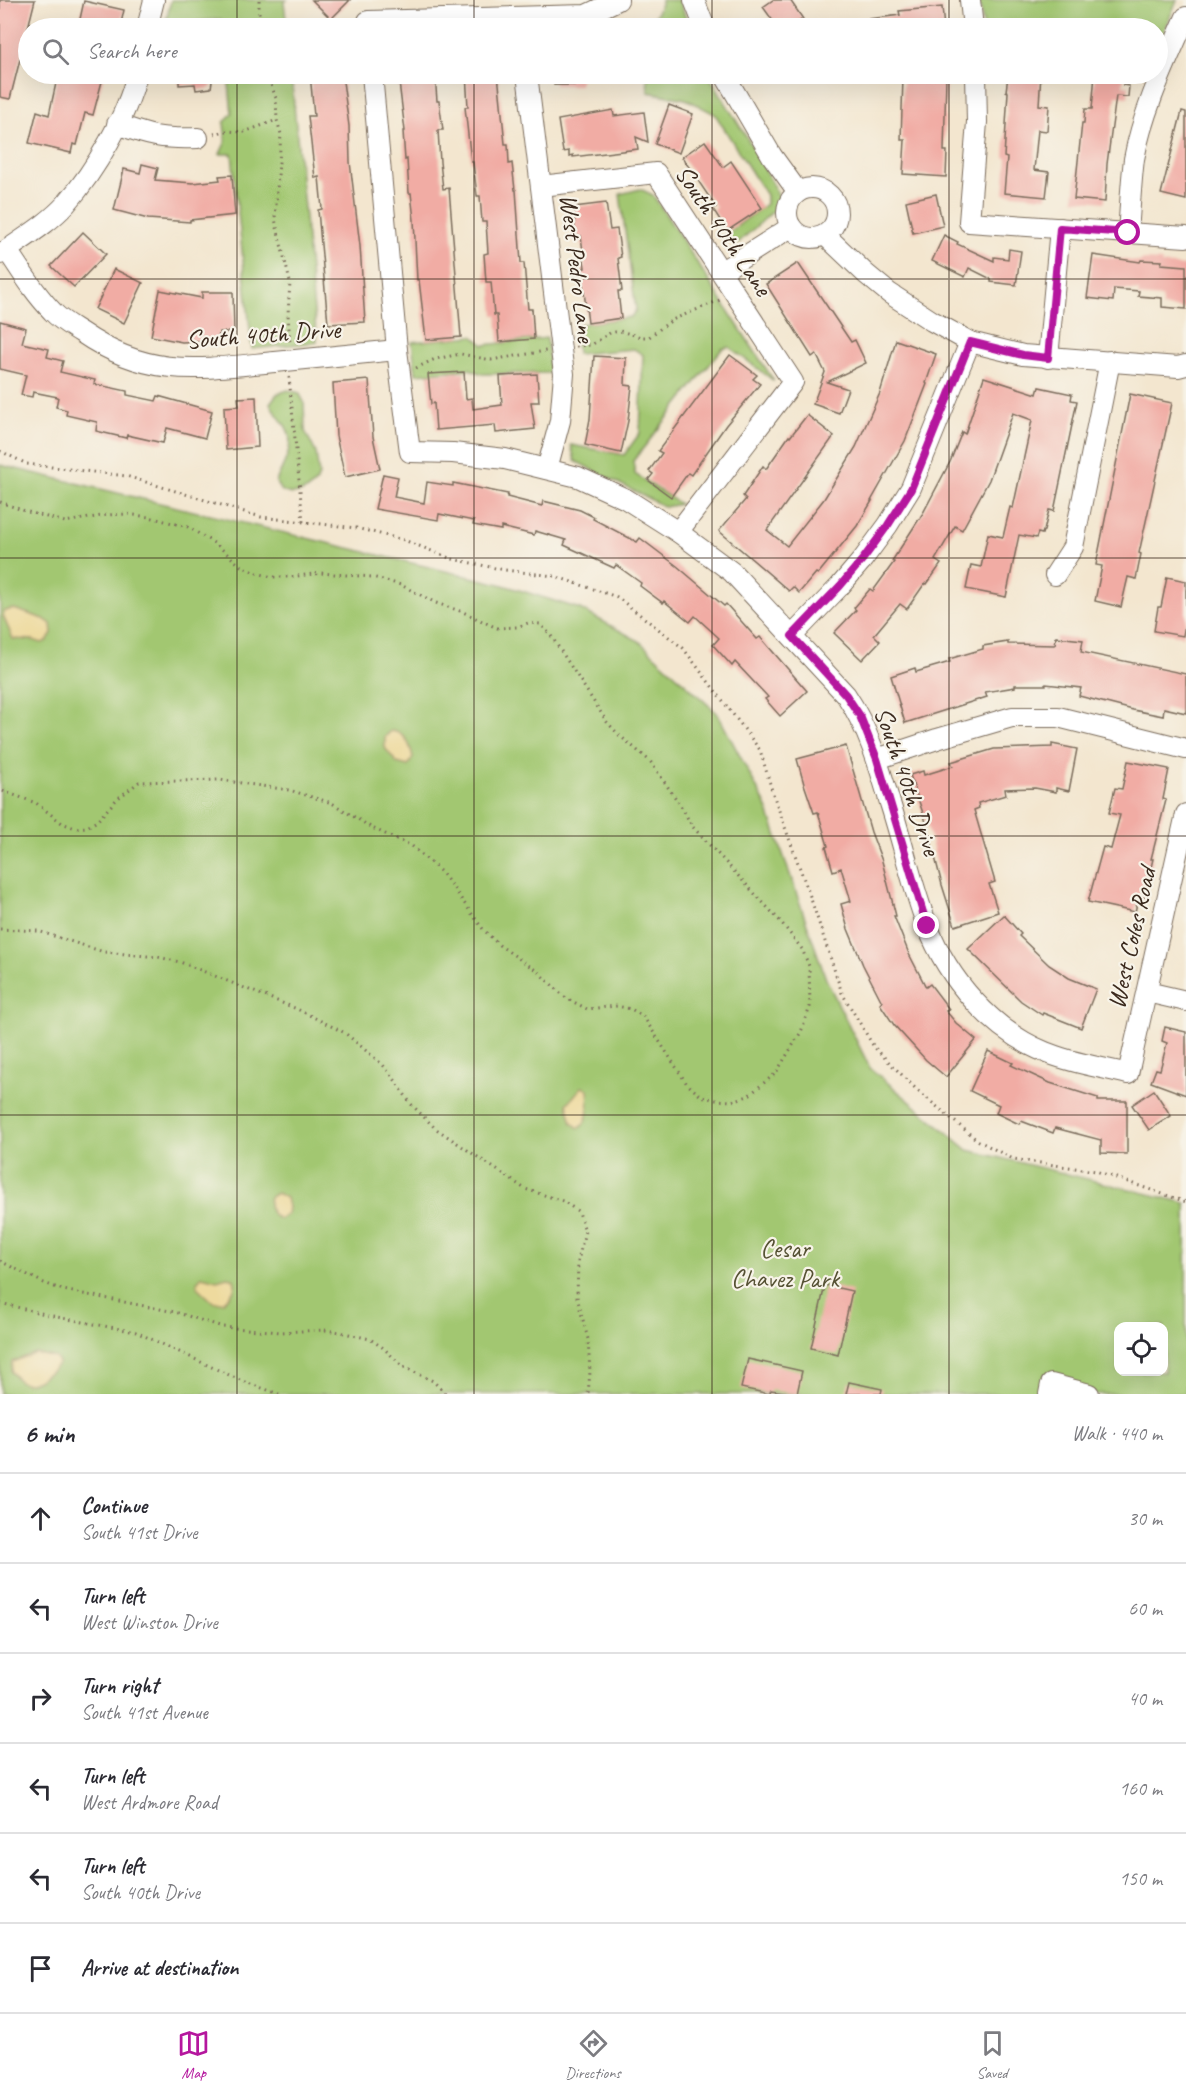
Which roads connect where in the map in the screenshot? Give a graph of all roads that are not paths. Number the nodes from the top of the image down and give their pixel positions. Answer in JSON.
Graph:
{"nodes":[{"id":1,"x":154,"y":0,"type":"edge"},
{"id":2,"x":618,"y":0,"type":"edge"},
{"id":3,"x":694,"y":0,"type":"edge"},
{"id":4,"x":970,"y":0,"type":"edge"},
{"id":5,"x":1186,"y":17,"type":"edge"},
{"id":6,"x":150,"y":18,"type":"edge"},
{"id":7,"x":558,"y":18,"type":"edge"},
{"id":8,"x":701,"y":18,"type":"edge"},
{"id":9,"x":972,"y":18,"type":"edge"},
{"id":10,"x":1168,"y":59,"type":"edge"},
{"id":11,"x":134,"y":84,"type":"edge"},
{"id":12,"x":373,"y":84,"type":"edge"},
{"id":13,"x":528,"y":84,"type":"edge"},
{"id":14,"x":730,"y":84,"type":"edge"},
{"id":15,"x":976,"y":84,"type":"edge"},
{"id":16,"x":1157,"y":84,"type":"edge"},
{"id":17,"x":117,"y":124,"type":"junction"},
{"id":18,"x":198,"y":138,"type":"road end"},
{"id":19,"x":541,"y":186,"type":"junction"},
{"id":20,"x":798,"y":192,"type":"junction"},
{"id":21,"x":791,"y":226,"type":"junction"},
{"id":22,"x":1060,"y":228,"type":"junction"},
{"id":23,"x":1128,"y":233,"type":"junction"},
{"id":24,"x":825,"y":235,"type":"junction"},
{"id":25,"x":1186,"y":237,"type":"edge"},
{"id":26,"x":4,"y":252,"type":"edge"},
{"id":27,"x":722,"y":271,"type":"junction"},
{"id":28,"x":970,"y":342,"type":"junction"},
{"id":29,"x":397,"y":350,"type":"junction"},
{"id":30,"x":1048,"y":358,"type":"junction"},
{"id":31,"x":1110,"y":362,"type":"junction"},
{"id":32,"x":1186,"y":365,"type":"edge"},
{"id":33,"x":547,"y":469,"type":"junction"},
{"id":34,"x":678,"y":532,"type":"junction"},
{"id":35,"x":1055,"y":575,"type":"dead end"},
{"id":36,"x":792,"y":636,"type":"junction"},
{"id":37,"x":1186,"y":748,"type":"edge"},
{"id":38,"x":877,"y":759,"type":"junction"},
{"id":39,"x":1186,"y":814,"type":"edge"},
{"id":40,"x":1147,"y":992,"type":"junction"},
{"id":41,"x":1186,"y":1001,"type":"edge"},
{"id":42,"x":1128,"y":1074,"type":"joint"},
{"id":43,"x":1049,"y":1394,"type":"edge"},
{"id":44,"x":1089,"y":1394,"type":"edge"}],
"edges":[{"from":1,"to":6,"type":"street"},
{"from":2,"to":7,"type":"street"},
{"from":3,"to":8,"type":"street"},
{"from":4,"to":9,"type":"street"},
{"from":5,"to":10,"type":"street"},
{"from":11,"to":17,"type":"street"},
{"from":12,"to":29,"type":"street"},
{"from":13,"to":19,"type":"street","name":"West Pedro Lane"},
{"from":14,"to":20,"type":"street"},
{"from":15,"to":22,"type":"street"},
{"from":16,"to":23,"type":"street"},
{"from":17,"to":18,"type":"street"},
{"from":17,"to":26,"type":"street"},
{"from":19,"to":27,"type":"street","name":"South 40th Lane"},
{"from":19,"to":33,"type":"street","name":"West Pedro Lane"},
{"from":20,"to":21,"type":"street"},
{"from":20,"to":24,"type":"street"},
{"from":21,"to":24,"type":"street"},
{"from":21,"to":27,"type":"street"},
{"from":22,"to":23,"type":"street"},
{"from":22,"to":30,"type":"street"},
{"from":23,"to":25,"type":"street"},
{"from":24,"to":28,"type":"street"},
{"from":26,"to":29,"type":"street","name":"South 40th Drive"},
{"from":27,"to":34,"type":"street","name":"South 40th Lane"},
{"from":28,"to":30,"type":"street"},
{"from":28,"to":36,"type":"street"},
{"from":29,"to":33,"type":"street","name":"South 40th Drive"},
{"from":30,"to":31,"type":"street"},
{"from":31,"to":32,"type":"street"},
{"from":31,"to":35,"type":"street"},
{"from":33,"to":34,"type":"street","name":"South 40th Drive"},
{"from":34,"to":36,"type":"street","name":"South 40th Drive"},
{"from":36,"to":38,"type":"street","name":"South 40th Drive"},
{"from":37,"to":38,"type":"street"},
{"from":38,"to":42,"type":"street","name":"South 40th Drive"},
{"from":39,"to":40,"type":"street","name":"West Coles Road"},
{"from":40,"to":41,"type":"street"},
{"from":40,"to":42,"type":"street","name":"West Coles Road"},
{"from":43,"to":44,"type":"street"}]}
